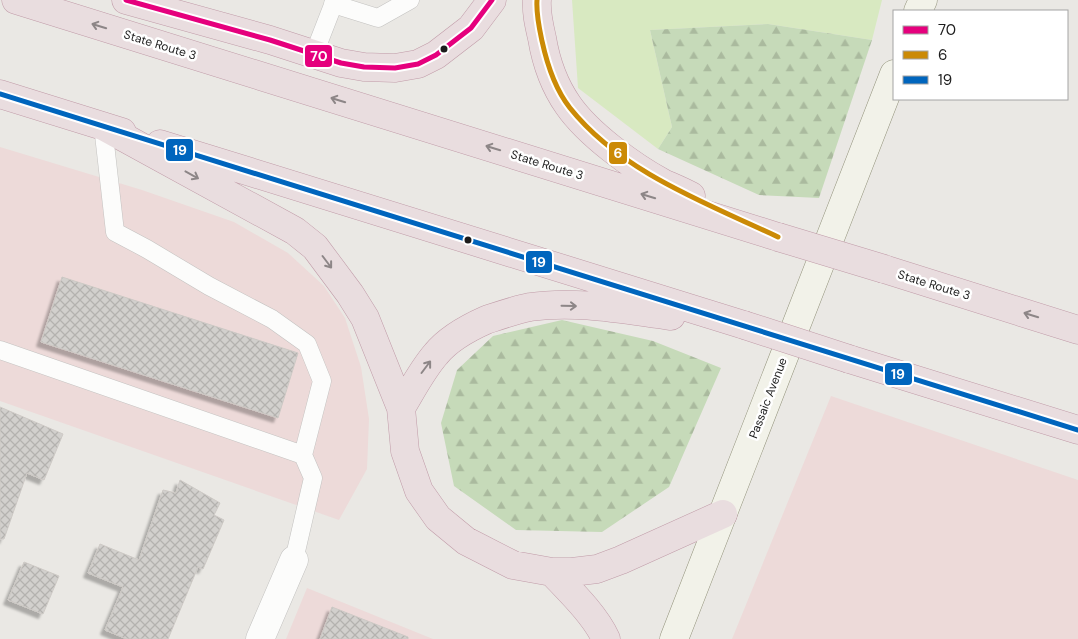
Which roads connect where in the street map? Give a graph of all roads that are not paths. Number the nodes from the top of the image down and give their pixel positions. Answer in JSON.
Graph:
{"nodes":[{"id":1,"x":16,"y":0,"type":"edge"},
{"id":2,"x":126,"y":0,"type":"edge"},
{"id":3,"x":410,"y":0,"type":"edge"},
{"id":4,"x":492,"y":0,"type":"edge"},
{"id":5,"x":536,"y":0,"type":"edge"},
{"id":6,"x":334,"y":2,"type":"edge"},
{"id":7,"x":314,"y":54,"type":"junction"},
{"id":8,"x":893,"y":77,"type":"edge"},
{"id":9,"x":0,"y":94,"type":"edge"},
{"id":10,"x":103,"y":126,"type":"junction"},
{"id":11,"x":778,"y":237,"type":"junction"},
{"id":12,"x":744,"y":325,"type":"junction"},
{"id":13,"x":1078,"y":330,"type":"edge"},
{"id":14,"x":0,"y":350,"type":"edge"},
{"id":15,"x":401,"y":408,"type":"junction"},
{"id":16,"x":1078,"y":430,"type":"edge"},
{"id":17,"x":303,"y":455,"type":"junction"},
{"id":18,"x":723,"y":514,"type":"junction"},
{"id":19,"x":294,"y":560,"type":"joint"},
{"id":20,"x":552,"y":572,"type":"junction"},
{"id":21,"x":260,"y":639,"type":"edge"},
{"id":22,"x":606,"y":639,"type":"edge"},
{"id":23,"x":674,"y":639,"type":"edge"}],
"edges":[{"from":11,"to":1,"type":"highway","name":"State Route 3","one_way":true},
{"from":2,"to":7,"type":"highway"},
{"from":3,"to":6,"type":"lane"},
{"from":4,"to":7,"type":"highway"},
{"from":5,"to":11,"type":"highway"},
{"from":6,"to":7,"type":"lane"},
{"from":8,"to":18,"type":"main road","name":"Passaic Avenue"},
{"from":9,"to":10,"type":"highway"},
{"from":10,"to":12,"type":"highway"},
{"from":10,"to":15,"type":"highway","one_way":true},
{"from":10,"to":17,"type":"lane"},
{"from":13,"to":11,"type":"highway","name":"State Route 3","one_way":true,"bridge":true},
{"from":15,"to":12,"type":"highway","one_way":true},
{"from":12,"to":16,"type":"highway","bridge":true},
{"from":14,"to":17,"type":"lane"},
{"from":15,"to":20,"type":"highway"},
{"from":17,"to":19,"type":"lane"},
{"from":18,"to":20,"type":"highway"},
{"from":18,"to":23,"type":"main road","name":"Passaic Avenue"},
{"from":19,"to":21,"type":"street"},
{"from":20,"to":22,"type":"highway"}]}
